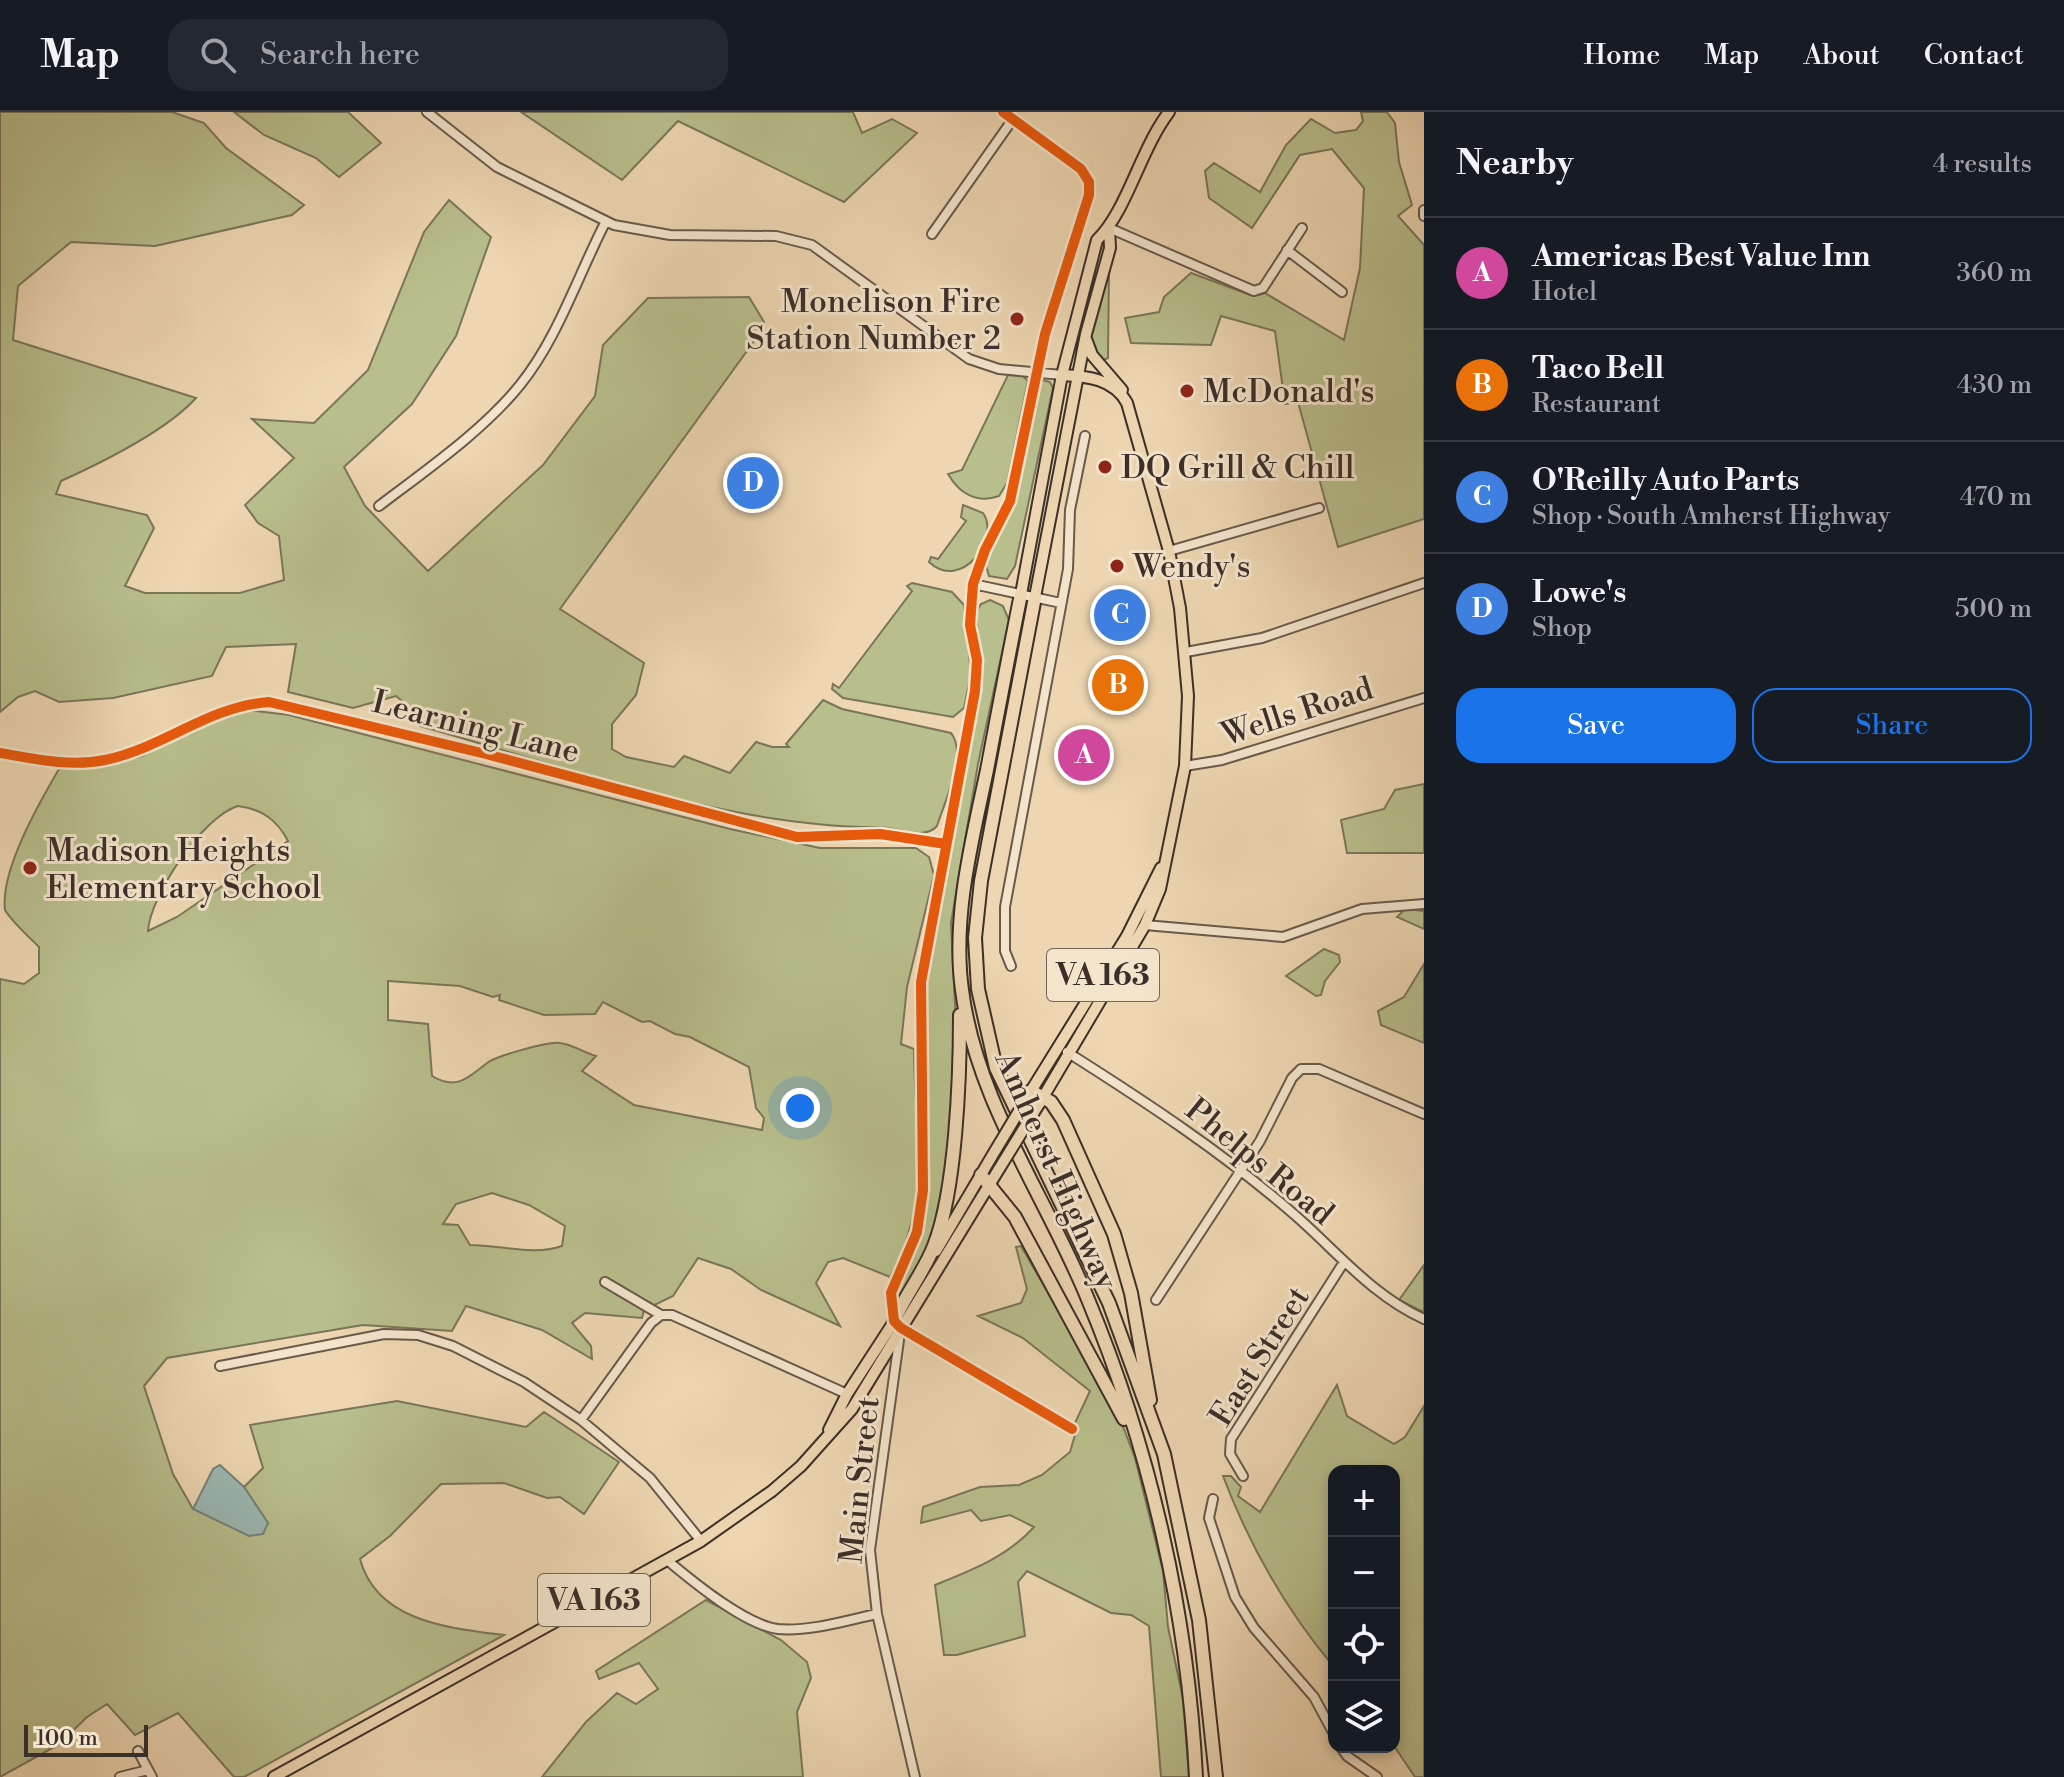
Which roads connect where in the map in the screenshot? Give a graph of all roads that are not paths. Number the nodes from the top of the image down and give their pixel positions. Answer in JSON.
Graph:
{"nodes":[{"id":1,"x":427,"y":112,"type":"edge"},
{"id":2,"x":1003,"y":112,"type":"edge"},
{"id":3,"x":1169,"y":112,"type":"edge"},
{"id":4,"x":1013,"y":119,"type":"junction"},
{"id":5,"x":606,"y":221,"type":"junction"},
{"id":6,"x":1109,"y":228,"type":"junction"},
{"id":7,"x":1302,"y":228,"type":"dead end"},
{"id":8,"x":932,"y":234,"type":"dead end"},
{"id":9,"x":1287,"y":250,"type":"junction"},
{"id":10,"x":1342,"y":292,"type":"dead end"},
{"id":11,"x":1086,"y":334,"type":"junction"},
{"id":12,"x":1036,"y":372,"type":"junction"},
{"id":13,"x":1062,"y":375,"type":"junction"},
{"id":14,"x":1077,"y":376,"type":"junction"},
{"id":15,"x":1123,"y":396,"type":"junction"},
{"id":16,"x":1085,"y":436,"type":"dead end"},
{"id":17,"x":379,"y":506,"type":"dead end"},
{"id":18,"x":1319,"y":508,"type":"dead end"},
{"id":19,"x":1169,"y":551,"type":"junction"},
{"id":20,"x":1424,"y":583,"type":"edge"},
{"id":21,"x":973,"y":584,"type":"junction"},
{"id":22,"x":1021,"y":594,"type":"junction"},
{"id":23,"x":1035,"y":597,"type":"junction"},
{"id":24,"x":1061,"y":603,"type":"junction"},
{"id":25,"x":1186,"y":652,"type":"junction"},
{"id":26,"x":1423,"y":697,"type":"edge"},
{"id":27,"x":0,"y":753,"type":"edge"},
{"id":28,"x":1185,"y":766,"type":"junction"},
{"id":29,"x":946,"y":844,"type":"junction"},
{"id":30,"x":1168,"y":856,"type":"junction"},
{"id":31,"x":1424,"y":904,"type":"edge"},
{"id":32,"x":1145,"y":925,"type":"junction"},
{"id":33,"x":1011,"y":966,"type":"dead end"},
{"id":34,"x":960,"y":976,"type":"junction"},
{"id":35,"x":1059,"y":1047,"type":"junction"},
{"id":36,"x":1070,"y":1054,"type":"junction"},
{"id":37,"x":1038,"y":1098,"type":"junction"},
{"id":38,"x":1424,"y":1114,"type":"edge"},
{"id":39,"x":1238,"y":1172,"type":"junction"},
{"id":40,"x":985,"y":1179,"type":"junction"},
{"id":41,"x":1344,"y":1262,"type":"junction"},
{"id":42,"x":605,"y":1282,"type":"dead end"},
{"id":43,"x":1156,"y":1300,"type":"dead end"},
{"id":44,"x":661,"y":1315,"type":"junction"},
{"id":45,"x":1424,"y":1319,"type":"edge"},
{"id":46,"x":897,"y":1325,"type":"junction"},
{"id":47,"x":220,"y":1366,"type":"dead end"},
{"id":48,"x":847,"y":1394,"type":"junction"},
{"id":49,"x":581,"y":1420,"type":"junction"},
{"id":50,"x":1072,"y":1429,"type":"dead end"},
{"id":51,"x":825,"y":1439,"type":"junction"},
{"id":52,"x":1164,"y":1454,"type":"junction"},
{"id":53,"x":1147,"y":1476,"type":"junction"},
{"id":54,"x":1243,"y":1476,"type":"dead end"},
{"id":55,"x":1213,"y":1499,"type":"dead end"},
{"id":56,"x":701,"y":1541,"type":"junction"},
{"id":57,"x":667,"y":1560,"type":"junction"},
{"id":58,"x":877,"y":1614,"type":"junction"},
{"id":59,"x":1328,"y":1723,"type":"edge"},
{"id":60,"x":138,"y":1751,"type":"dead end"},
{"id":61,"x":1345,"y":1753,"type":"edge"},
{"id":62,"x":150,"y":1774,"type":"edge"},
{"id":63,"x":286,"y":1774,"type":"edge"},
{"id":64,"x":120,"y":1777,"type":"edge"},
{"id":65,"x":274,"y":1777,"type":"edge"},
{"id":66,"x":915,"y":1777,"type":"edge"},
{"id":67,"x":1196,"y":1777,"type":"edge"},
{"id":68,"x":1216,"y":1777,"type":"edge"},
{"id":69,"x":1377,"y":1777,"type":"edge"}],
"edges":[{"from":1,"to":5,"type":"street"},
{"from":2,"to":4,"type":"street"},
{"from":3,"to":6,"type":"main road"},
{"from":4,"to":8,"type":"street"},
{"from":4,"to":12,"type":"street","name":"Main Street"},
{"from":5,"to":12,"type":"street"},
{"from":5,"to":17,"type":"street"},
{"from":6,"to":9,"type":"street"},
{"from":6,"to":11,"type":"main road","name":"Amherst Highway"},
{"from":6,"to":13,"type":"main road","name":"Amherst Highway"},
{"from":7,"to":9,"type":"street"},
{"from":9,"to":10,"type":"street"},
{"from":11,"to":14,"type":"main road","name":"Amherst Highway"},
{"from":11,"to":15,"type":"main road"},
{"from":12,"to":13,"type":"street"},
{"from":12,"to":21,"type":"street","name":"Main Street"},
{"from":13,"to":14,"type":"main road"},
{"from":13,"to":22,"type":"main road","name":"Amherst Highway"},
{"from":14,"to":15,"type":"main road"},
{"from":14,"to":23,"type":"main road","name":"Amherst Highway"},
{"from":15,"to":19,"type":"main road","number":"VA 163"},
{"from":16,"to":24,"type":"street"},
{"from":18,"to":19,"type":"street"},
{"from":19,"to":25,"type":"main road","number":"VA 163"},
{"from":20,"to":25,"type":"street"},
{"from":21,"to":22,"type":"street"},
{"from":21,"to":29,"type":"street","name":"Main Street"},
{"from":22,"to":23,"type":"street"},
{"from":22,"to":34,"type":"highway","name":"Amherst Highway"},
{"from":23,"to":24,"type":"street"},
{"from":23,"to":52,"type":"highway","name":"Amherst Highway"},
{"from":24,"to":33,"type":"street"},
{"from":25,"to":28,"type":"main road","number":"VA 163"},
{"from":26,"to":28,"type":"street","name":"Wells Road"},
{"from":27,"to":29,"type":"street","name":"Learning Lane"},
{"from":28,"to":30,"type":"main road","number":"VA 163"},
{"from":29,"to":46,"type":"street","name":"Main Street"},
{"from":30,"to":32,"type":"main road","number":"VA 163"},
{"from":30,"to":35,"type":"main road","number":"VA 163"},
{"from":31,"to":32,"type":"street"},
{"from":32,"to":36,"type":"main road","number":"VA 163"},
{"from":34,"to":46,"type":"highway"},
{"from":34,"to":53,"type":"highway","name":"Amherst Highway"},
{"from":35,"to":36,"type":"street","name":"Phelps Road"},
{"from":35,"to":37,"type":"main road","number":"VA 163"},
{"from":36,"to":37,"type":"main road","number":"VA 163"},
{"from":36,"to":39,"type":"street","name":"Phelps Road"},
{"from":37,"to":40,"type":"main road","number":"VA 163","bridge":true},
{"from":37,"to":40,"type":"main road","number":"VA 163","bridge":true},
{"from":37,"to":52,"type":"highway"},
{"from":38,"to":39,"type":"street"},
{"from":39,"to":41,"type":"street","name":"Phelps Road"},
{"from":39,"to":43,"type":"street"},
{"from":40,"to":46,"type":"main road","number":"VA 163"},
{"from":40,"to":53,"type":"highway"},
{"from":41,"to":45,"type":"street","name":"Phelps Road"},
{"from":41,"to":54,"type":"street","name":"East Street"},
{"from":42,"to":44,"type":"street"},
{"from":44,"to":48,"type":"street"},
{"from":44,"to":49,"type":"street"},
{"from":46,"to":48,"type":"main road","number":"VA 163"},
{"from":46,"to":50,"type":"street"},
{"from":46,"to":51,"type":"main road","number":"VA 163"},
{"from":46,"to":58,"type":"street","name":"Main Street"},
{"from":47,"to":49,"type":"street"},
{"from":48,"to":51,"type":"main road","number":"VA 163"},
{"from":49,"to":56,"type":"street"},
{"from":51,"to":56,"type":"main road","number":"VA 163"},
{"from":52,"to":68,"type":"highway","name":"Amherst Highway"},
{"from":53,"to":67,"type":"highway","name":"Amherst Highway"},
{"from":55,"to":59,"type":"street"},
{"from":56,"to":57,"type":"main road","number":"VA 163"},
{"from":57,"to":58,"type":"street"},
{"from":57,"to":63,"type":"main road","number":"VA 163"},
{"from":58,"to":66,"type":"street","name":"Main Street"},
{"from":60,"to":62,"type":"street"},
{"from":61,"to":69,"type":"street"},
{"from":62,"to":64,"type":"street"},
{"from":63,"to":65,"type":"main road","number":"VA 163"}]}
